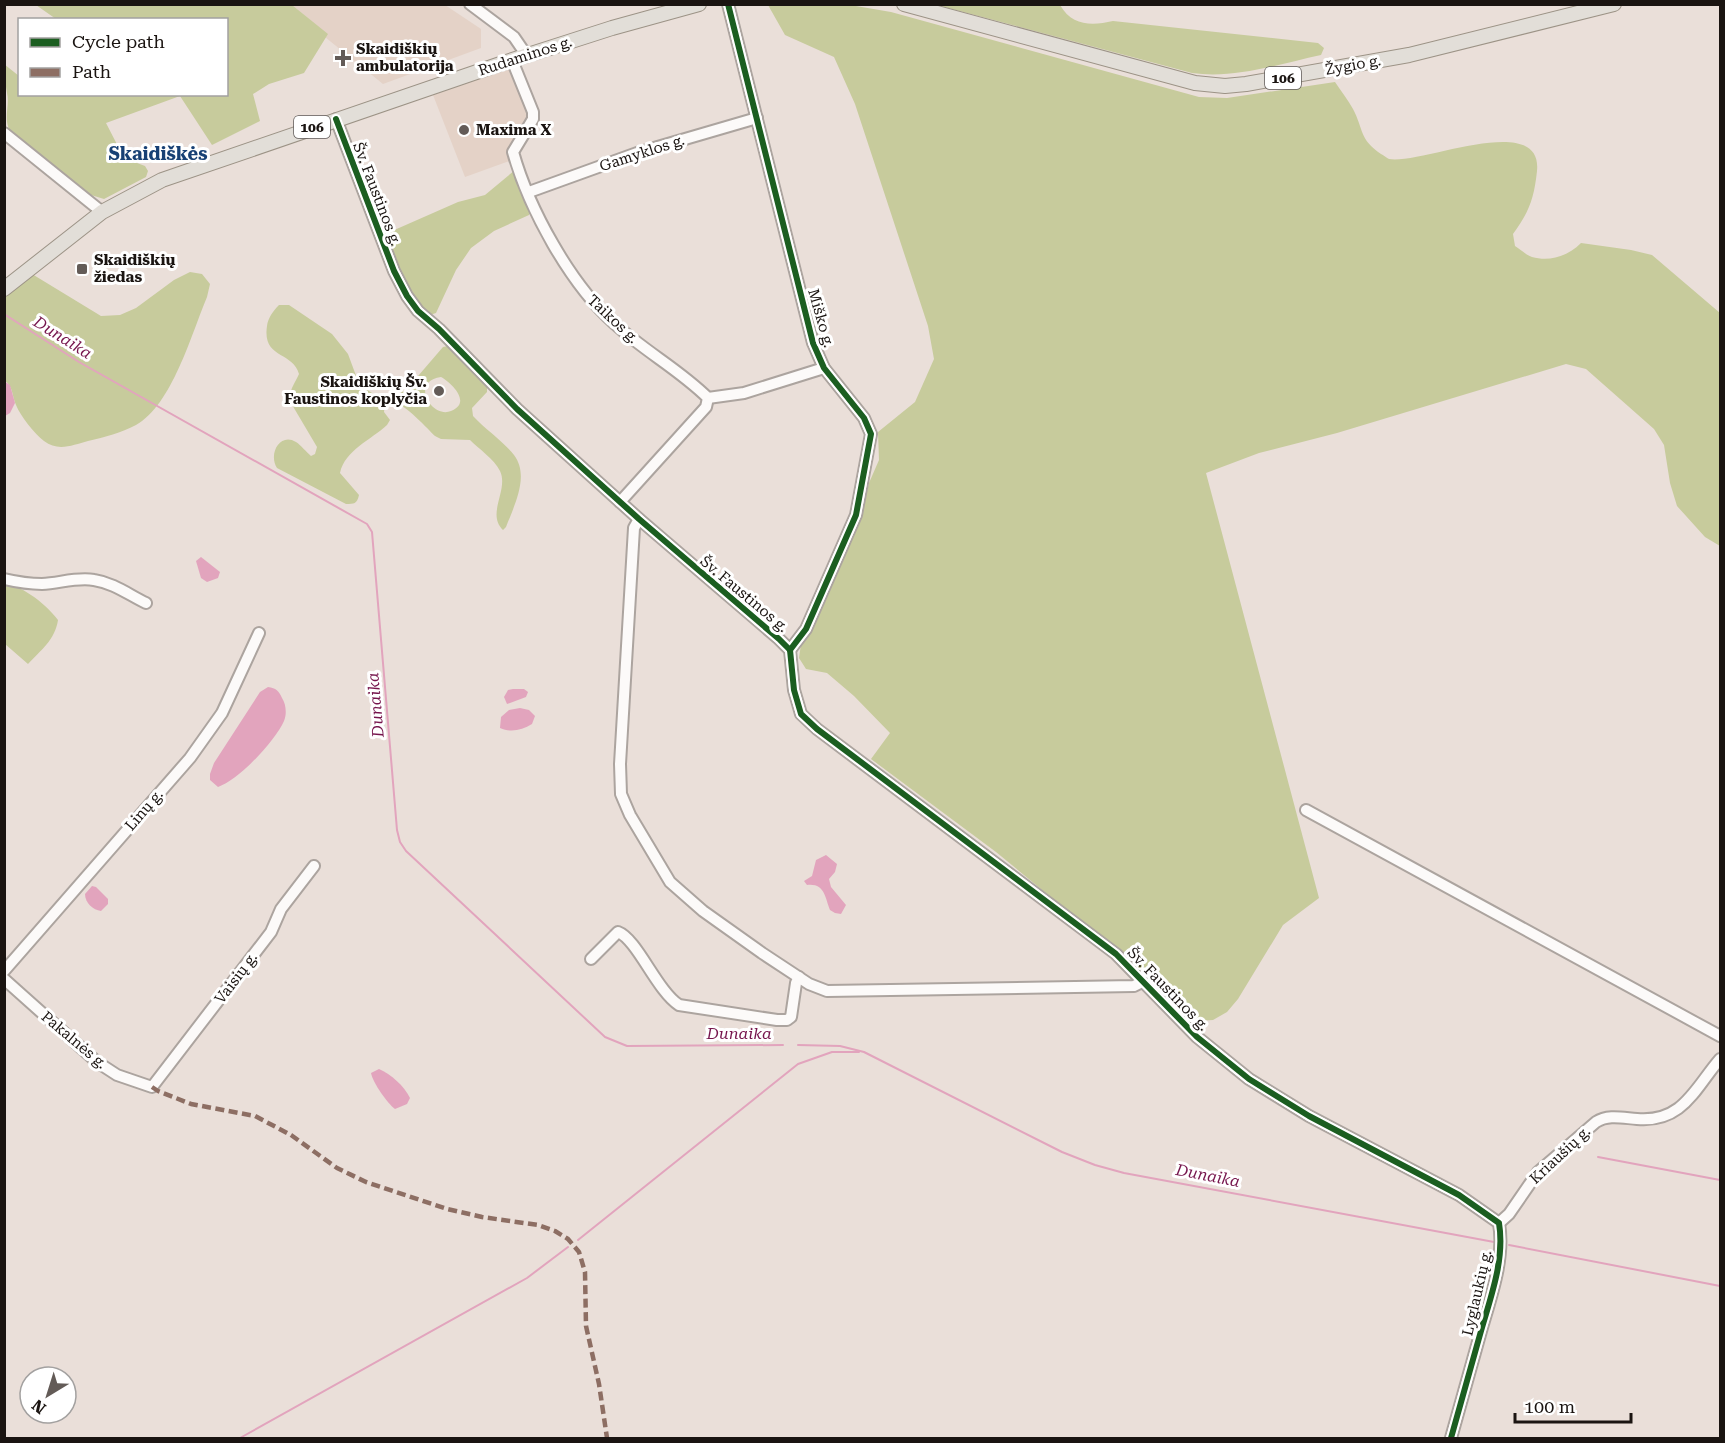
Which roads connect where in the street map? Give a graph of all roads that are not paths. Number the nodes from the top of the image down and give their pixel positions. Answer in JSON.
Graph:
{"nodes":[{"id":1,"x":470,"y":4,"type":"edge"},
{"id":2,"x":699,"y":4,"type":"edge"},
{"id":3,"x":728,"y":4,"type":"edge"},
{"id":4,"x":904,"y":4,"type":"edge"},
{"id":5,"x":1614,"y":4,"type":"edge"},
{"id":6,"x":527,"y":56,"type":"junction"},
{"id":7,"x":513,"y":60,"type":"junction"},
{"id":8,"x":757,"y":118,"type":"junction"},
{"id":9,"x":336,"y":119,"type":"junction"},
{"id":10,"x":4,"y":133,"type":"edge"},
{"id":11,"x":529,"y":192,"type":"junction"},
{"id":12,"x":102,"y":212,"type":"junction"},
{"id":13,"x":4,"y":290,"type":"edge"},
{"id":14,"x":825,"y":368,"type":"junction"},
{"id":15,"x":708,"y":398,"type":"junction"},
{"id":16,"x":620,"y":502,"type":"junction"},
{"id":17,"x":639,"y":519,"type":"junction"},
{"id":18,"x":4,"y":579,"type":"edge"},
{"id":19,"x":146,"y":603,"type":"dead end"},
{"id":20,"x":259,"y":633,"type":"dead end"},
{"id":21,"x":790,"y":650,"type":"junction"},
{"id":22,"x":1306,"y":810,"type":"dead end"},
{"id":23,"x":314,"y":866,"type":"dead end"},
{"id":24,"x":591,"y":959,"type":"dead end"},
{"id":25,"x":4,"y":971,"type":"edge"},
{"id":26,"x":799,"y":977,"type":"junction"},
{"id":27,"x":4,"y":979,"type":"edge"},
{"id":28,"x":1142,"y":981,"type":"junction"},
{"id":29,"x":1720,"y":1036,"type":"edge"},
{"id":30,"x":1720,"y":1059,"type":"edge"},
{"id":31,"x":152,"y":1087,"type":"joint"},
{"id":32,"x":1499,"y":1223,"type":"junction"},
{"id":33,"x":1451,"y":1438,"type":"edge"}],
"edges":[{"from":1,"to":6,"type":"street"},
{"from":2,"to":6,"type":"main road","name":"Rudaminos g.","number":"106"},
{"from":3,"to":8,"type":"street","name":"Miško g."},
{"from":4,"to":5,"type":"main road","name":"Žygio g.","number":"106"},
{"from":6,"to":7,"type":"main road","name":"Rudaminos g.","number":"106"},
{"from":7,"to":9,"type":"main road","name":"Rudaminos g.","number":"106"},
{"from":7,"to":11,"type":"street","name":"Taikos g."},
{"from":8,"to":11,"type":"street","name":"Gamyklos g."},
{"from":8,"to":14,"type":"street","name":"Miško g."},
{"from":9,"to":12,"type":"main road","name":"Rudaminos g.","number":"106"},
{"from":9,"to":16,"type":"street","name":"Šv. Faustinos g."},
{"from":10,"to":12,"type":"street"},
{"from":11,"to":15,"type":"street","name":"Taikos g."},
{"from":12,"to":13,"type":"main road","number":"106"},
{"from":14,"to":15,"type":"street"},
{"from":14,"to":21,"type":"street","name":"Miško g."},
{"from":15,"to":16,"type":"street"},
{"from":16,"to":17,"type":"street","name":"Šv. Faustinos g."},
{"from":17,"to":21,"type":"street","name":"Šv. Faustinos g."},
{"from":17,"to":26,"type":"street","name":"Šv. Faustinos g."},
{"from":18,"to":19,"type":"street"},
{"from":20,"to":25,"type":"street","name":"Linų g."},
{"from":21,"to":28,"type":"street","name":"Šv. Faustinos g."},
{"from":22,"to":29,"type":"street"},
{"from":23,"to":31,"type":"street","name":"Vaisių g."},
{"from":24,"to":26,"type":"street"},
{"from":26,"to":28,"type":"street","name":"Šv. Faustinos g."},
{"from":27,"to":31,"type":"street","name":"Pakalnės g."},
{"from":28,"to":32,"type":"street","name":"Šv. Faustinos g."},
{"from":30,"to":32,"type":"street","name":"Kriaušių g."},
{"from":32,"to":33,"type":"street","name":"Lyglaukių g."}]}
